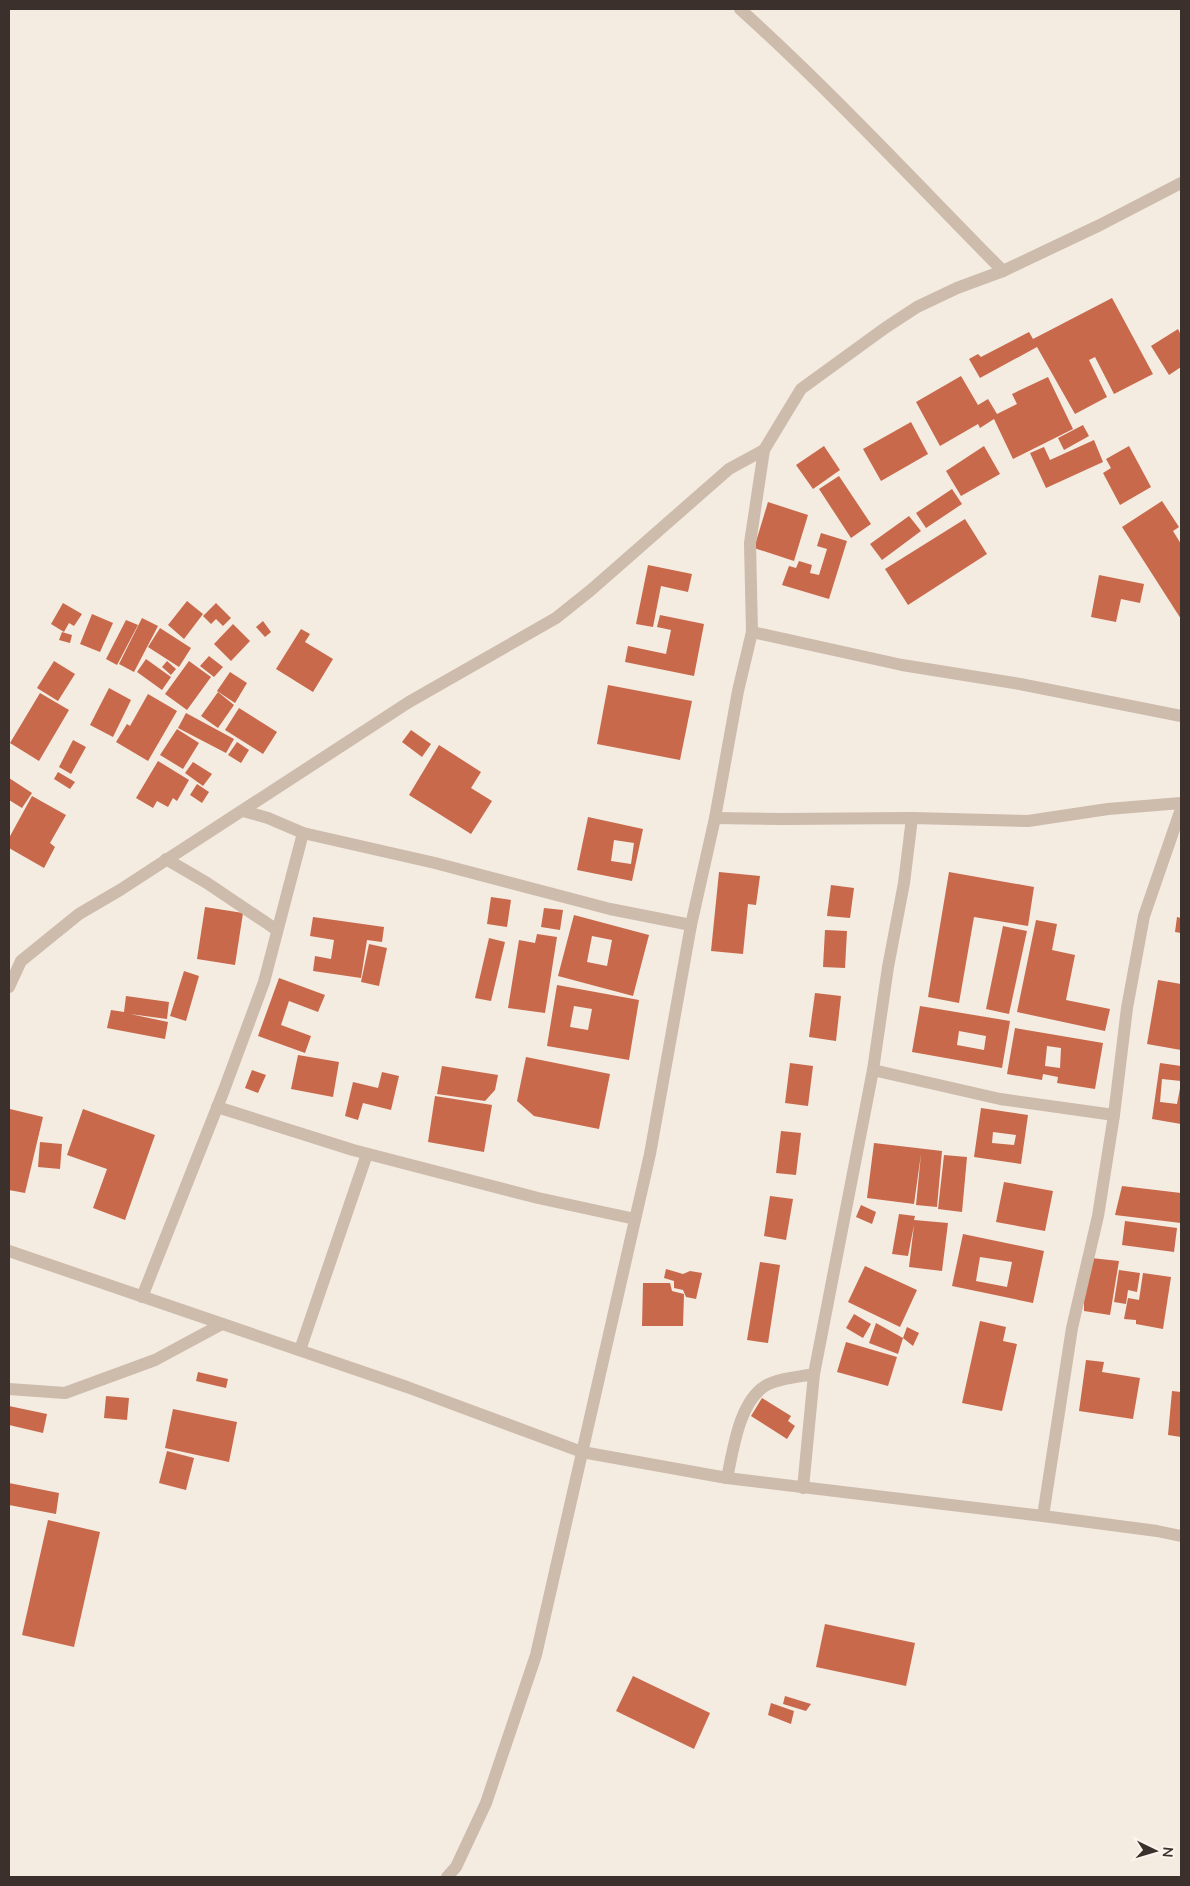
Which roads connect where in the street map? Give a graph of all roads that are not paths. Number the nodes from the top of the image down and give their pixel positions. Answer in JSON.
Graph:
{"nodes":[{"id":1,"x":740,"y":9,"type":"edge"},
{"id":2,"x":1181,"y":183,"type":"edge"},
{"id":3,"x":1003,"y":270,"type":"junction"},
{"id":4,"x":764,"y":450,"type":"junction"},
{"id":5,"x":752,"y":632,"type":"junction"},
{"id":6,"x":1181,"y":716,"type":"edge"},
{"id":7,"x":1181,"y":803,"type":"edge"},
{"id":8,"x":1181,"y":808,"type":"edge"},
{"id":9,"x":243,"y":811,"type":"junction"},
{"id":10,"x":715,"y":818,"type":"junction"},
{"id":11,"x":912,"y":818,"type":"junction"},
{"id":12,"x":303,"y":833,"type":"junction"},
{"id":13,"x":166,"y":860,"type":"junction"},
{"id":14,"x":691,"y":925,"type":"junction"},
{"id":15,"x":277,"y":930,"type":"junction"},
{"id":16,"x":9,"y":987,"type":"edge"},
{"id":17,"x":873,"y":1070,"type":"junction"},
{"id":18,"x":217,"y":1107,"type":"junction"},
{"id":19,"x":1114,"y":1115,"type":"junction"},
{"id":20,"x":367,"y":1154,"type":"junction"},
{"id":21,"x":635,"y":1219,"type":"junction"},
{"id":22,"x":9,"y":1251,"type":"edge"},
{"id":23,"x":142,"y":1297,"type":"junction"},
{"id":24,"x":222,"y":1324,"type":"junction"},
{"id":25,"x":300,"y":1350,"type":"junction"},
{"id":26,"x":814,"y":1374,"type":"junction"},
{"id":27,"x":9,"y":1389,"type":"edge"},
{"id":28,"x":582,"y":1452,"type":"junction"},
{"id":29,"x":727,"y":1478,"type":"junction"},
{"id":30,"x":803,"y":1488,"type":"junction"},
{"id":31,"x":1043,"y":1516,"type":"junction"},
{"id":32,"x":1181,"y":1536,"type":"edge"},
{"id":33,"x":447,"y":1877,"type":"edge"}],
"edges":[{"from":1,"to":3,"type":"street"},
{"from":2,"to":3,"type":"street"},
{"from":3,"to":4,"type":"street"},
{"from":4,"to":5,"type":"street"},
{"from":4,"to":9,"type":"street"},
{"from":5,"to":6,"type":"street"},
{"from":5,"to":10,"type":"street"},
{"from":7,"to":11,"type":"street"},
{"from":8,"to":19,"type":"street"},
{"from":9,"to":12,"type":"street"},
{"from":9,"to":13,"type":"street"},
{"from":10,"to":11,"type":"street"},
{"from":10,"to":14,"type":"street"},
{"from":11,"to":17,"type":"street"},
{"from":12,"to":14,"type":"street"},
{"from":12,"to":15,"type":"street"},
{"from":13,"to":15,"type":"street"},
{"from":13,"to":16,"type":"street"},
{"from":14,"to":21,"type":"street"},
{"from":15,"to":18,"type":"street"},
{"from":17,"to":19,"type":"street"},
{"from":17,"to":26,"type":"street"},
{"from":18,"to":20,"type":"street"},
{"from":18,"to":23,"type":"street"},
{"from":19,"to":31,"type":"street"},
{"from":20,"to":21,"type":"street"},
{"from":20,"to":25,"type":"street"},
{"from":21,"to":28,"type":"street"},
{"from":22,"to":23,"type":"street"},
{"from":23,"to":24,"type":"street"},
{"from":24,"to":25,"type":"street"},
{"from":24,"to":27,"type":"street"},
{"from":25,"to":28,"type":"street"},
{"from":26,"to":29,"type":"street"},
{"from":26,"to":30,"type":"street"},
{"from":28,"to":29,"type":"street"},
{"from":28,"to":33,"type":"street"},
{"from":29,"to":30,"type":"street"},
{"from":30,"to":31,"type":"street"},
{"from":31,"to":32,"type":"street"}]}
